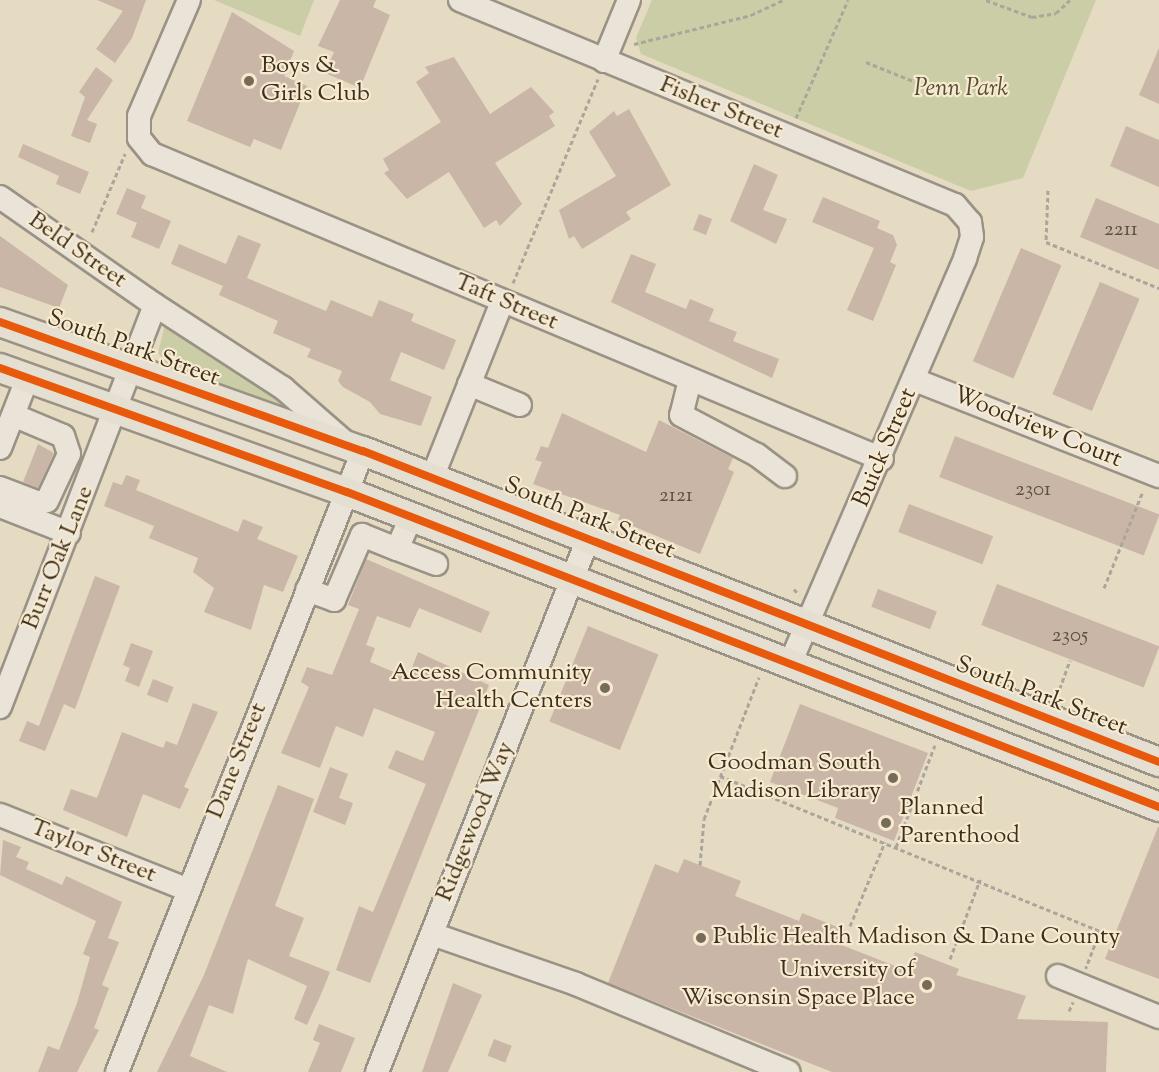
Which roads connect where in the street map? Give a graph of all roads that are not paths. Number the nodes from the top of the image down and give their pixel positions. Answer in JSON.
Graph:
{"nodes":[{"id":1,"x":189,"y":0,"type":"edge"},
{"id":2,"x":460,"y":0,"type":"edge"},
{"id":3,"x":629,"y":0,"type":"edge"},
{"id":4,"x":601,"y":69,"type":"junction"},
{"id":5,"x":0,"y":197,"type":"edge"},
{"id":6,"x":972,"y":229,"type":"joint"},
{"id":7,"x":507,"y":293,"type":"junction"},
{"id":8,"x":154,"y":304,"type":"junction"},
{"id":9,"x":0,"y":322,"type":"edge"},
{"id":10,"x":0,"y":368,"type":"edge"},
{"id":11,"x":132,"y":370,"type":"junction"},
{"id":12,"x":28,"y":377,"type":"junction"},
{"id":13,"x":690,"y":380,"type":"junction"},
{"id":14,"x":915,"y":380,"type":"junction"},
{"id":15,"x":470,"y":384,"type":"junction"},
{"id":16,"x":520,"y":405,"type":"dead end"},
{"id":17,"x":118,"y":409,"type":"junction"},
{"id":18,"x":13,"y":415,"type":"junction"},
{"id":19,"x":0,"y":448,"type":"edge"},
{"id":20,"x":356,"y":448,"type":"junction"},
{"id":21,"x":882,"y":459,"type":"junction"},
{"id":22,"x":1155,"y":474,"type":"edge"},
{"id":23,"x":785,"y":476,"type":"dead end"},
{"id":24,"x":432,"y":478,"type":"junction"},
{"id":25,"x":0,"y":489,"type":"edge"},
{"id":26,"x":347,"y":492,"type":"junction"},
{"id":27,"x":0,"y":506,"type":"edge"},
{"id":28,"x":411,"y":517,"type":"junction"},
{"id":29,"x":69,"y":533,"type":"junction"},
{"id":30,"x":588,"y":539,"type":"junction"},
{"id":31,"x":397,"y":549,"type":"junction"},
{"id":32,"x":436,"y":564,"type":"dead end"},
{"id":33,"x":573,"y":578,"type":"junction"},
{"id":34,"x":307,"y":590,"type":"junction"},
{"id":35,"x":807,"y":626,"type":"junction"},
{"id":36,"x":790,"y":664,"type":"junction"},
{"id":37,"x":0,"y":707,"type":"edge"},
{"id":38,"x":1159,"y":762,"type":"edge"},
{"id":39,"x":1159,"y":807,"type":"edge"},
{"id":40,"x":0,"y":815,"type":"edge"},
{"id":41,"x":186,"y":890,"type":"junction"},
{"id":42,"x":432,"y":934,"type":"junction"},
{"id":43,"x":1058,"y":976,"type":"dead end"},
{"id":44,"x":1159,"y":1017,"type":"edge"},
{"id":45,"x":117,"y":1072,"type":"edge"},
{"id":46,"x":377,"y":1072,"type":"edge"},
{"id":47,"x":788,"y":1072,"type":"edge"}],
"edges":[{"from":1,"to":7,"type":"street","name":"Taft Street"},
{"from":2,"to":4,"type":"street","name":"Fisher Street"},
{"from":3,"to":4,"type":"street"},
{"from":4,"to":6,"type":"street","name":"Fisher Street"},
{"from":5,"to":8,"type":"street","name":"Beld Street"},
{"from":6,"to":14,"type":"street","name":"Buick Street"},
{"from":7,"to":13,"type":"street","name":"Taft Street"},
{"from":7,"to":15,"type":"street"},
{"from":8,"to":11,"type":"street"},
{"from":8,"to":20,"type":"street","name":"Beld Street"},
{"from":9,"to":11,"type":"main road","name":"South Park Street"},
{"from":10,"to":12,"type":"main road"},
{"from":11,"to":17,"type":"street"},
{"from":11,"to":20,"type":"main road","name":"South Park Street"},
{"from":12,"to":17,"type":"main road"},
{"from":12,"to":18,"type":"street"},
{"from":13,"to":21,"type":"street","name":"Taft Street"},
{"from":13,"to":23,"type":"street"},
{"from":14,"to":21,"type":"street","name":"Buick Street"},
{"from":14,"to":22,"type":"street","name":"Woodview Court"},
{"from":15,"to":16,"type":"street"},
{"from":15,"to":24,"type":"street"},
{"from":17,"to":26,"type":"main road"},
{"from":17,"to":29,"type":"street","name":"Burr Oak Lane"},
{"from":18,"to":19,"type":"street"},
{"from":18,"to":25,"type":"street"},
{"from":20,"to":24,"type":"main road","name":"South Park Street"},
{"from":20,"to":26,"type":"street","name":"Dane Street"},
{"from":21,"to":35,"type":"street","name":"Buick Street"},
{"from":24,"to":30,"type":"main road","name":"South Park Street"},
{"from":26,"to":28,"type":"main road"},
{"from":26,"to":34,"type":"street","name":"Dane Street"},
{"from":27,"to":29,"type":"street"},
{"from":28,"to":31,"type":"street"},
{"from":28,"to":33,"type":"main road"},
{"from":29,"to":37,"type":"street","name":"Burr Oak Lane"},
{"from":30,"to":33,"type":"street","name":"Ridgewood Way"},
{"from":30,"to":35,"type":"main road","name":"South Park Street"},
{"from":31,"to":32,"type":"street"},
{"from":31,"to":34,"type":"street"},
{"from":33,"to":36,"type":"main road"},
{"from":33,"to":42,"type":"street","name":"Ridgewood Way"},
{"from":34,"to":41,"type":"street","name":"Dane Street"},
{"from":35,"to":36,"type":"street","name":"Buick Street"},
{"from":35,"to":38,"type":"main road","name":"South Park Street"},
{"from":36,"to":39,"type":"main road"},
{"from":40,"to":41,"type":"street","name":"Taylor Street"},
{"from":41,"to":45,"type":"street","name":"Dane Street"},
{"from":42,"to":46,"type":"street","name":"Ridgewood Way"},
{"from":42,"to":47,"type":"street"},
{"from":43,"to":44,"type":"street"}]}
